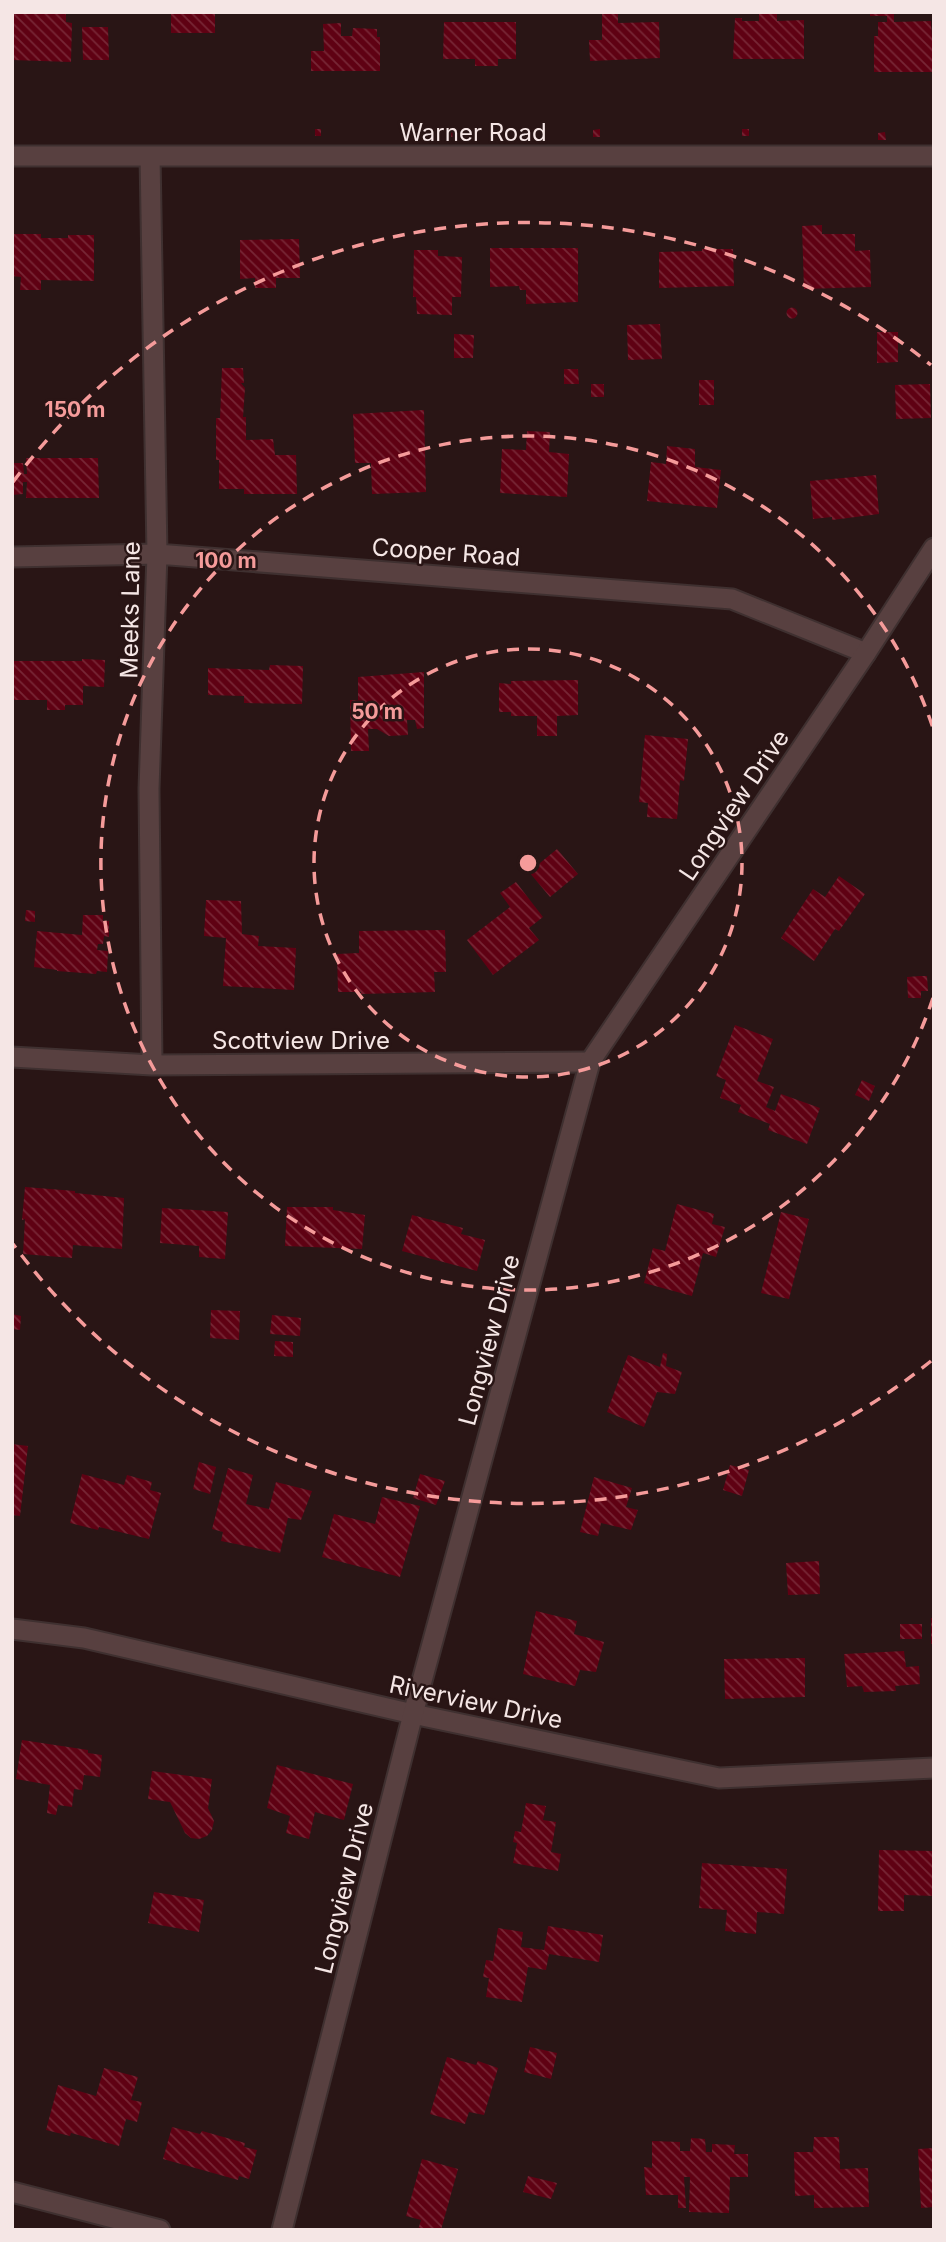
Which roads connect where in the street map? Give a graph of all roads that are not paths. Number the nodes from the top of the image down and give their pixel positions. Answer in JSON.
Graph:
{"nodes":[{"id":1,"x":12,"y":156,"type":"edge"},
{"id":2,"x":150,"y":156,"type":"junction"},
{"id":3,"x":934,"y":156,"type":"edge"},
{"id":4,"x":934,"y":548,"type":"edge"},
{"id":5,"x":157,"y":554,"type":"junction"},
{"id":6,"x":12,"y":557,"type":"edge"},
{"id":7,"x":866,"y":653,"type":"junction"},
{"id":8,"x":12,"y":1057,"type":"edge"},
{"id":9,"x":590,"y":1062,"type":"junction"},
{"id":10,"x":152,"y":1066,"type":"junction"},
{"id":11,"x":12,"y":1629,"type":"edge"},
{"id":12,"x":414,"y":1714,"type":"junction"},
{"id":13,"x":934,"y":1768,"type":"edge"},
{"id":14,"x":12,"y":2192,"type":"edge"},
{"id":15,"x":160,"y":2230,"type":"edge"},
{"id":16,"x":282,"y":2230,"type":"edge"}],
"edges":[{"from":1,"to":2,"type":"street","name":"Warner Road"},
{"from":2,"to":3,"type":"street","name":"Warner Road"},
{"from":2,"to":5,"type":"street","name":"Meeks Lane"},
{"from":4,"to":7,"type":"street","name":"Longview Drive"},
{"from":5,"to":6,"type":"street","name":"Cooper Road"},
{"from":5,"to":7,"type":"street","name":"Cooper Road"},
{"from":5,"to":10,"type":"street","name":"Meeks Lane"},
{"from":7,"to":9,"type":"street","name":"Longview Drive"},
{"from":8,"to":10,"type":"street","name":"Scottview Drive"},
{"from":9,"to":10,"type":"street","name":"Scottview Drive"},
{"from":9,"to":12,"type":"street","name":"Longview Drive"},
{"from":11,"to":12,"type":"street","name":"Riverview Drive"},
{"from":12,"to":13,"type":"street","name":"Riverview Drive"},
{"from":12,"to":16,"type":"street","name":"Longview Drive"},
{"from":14,"to":15,"type":"street"}]}
